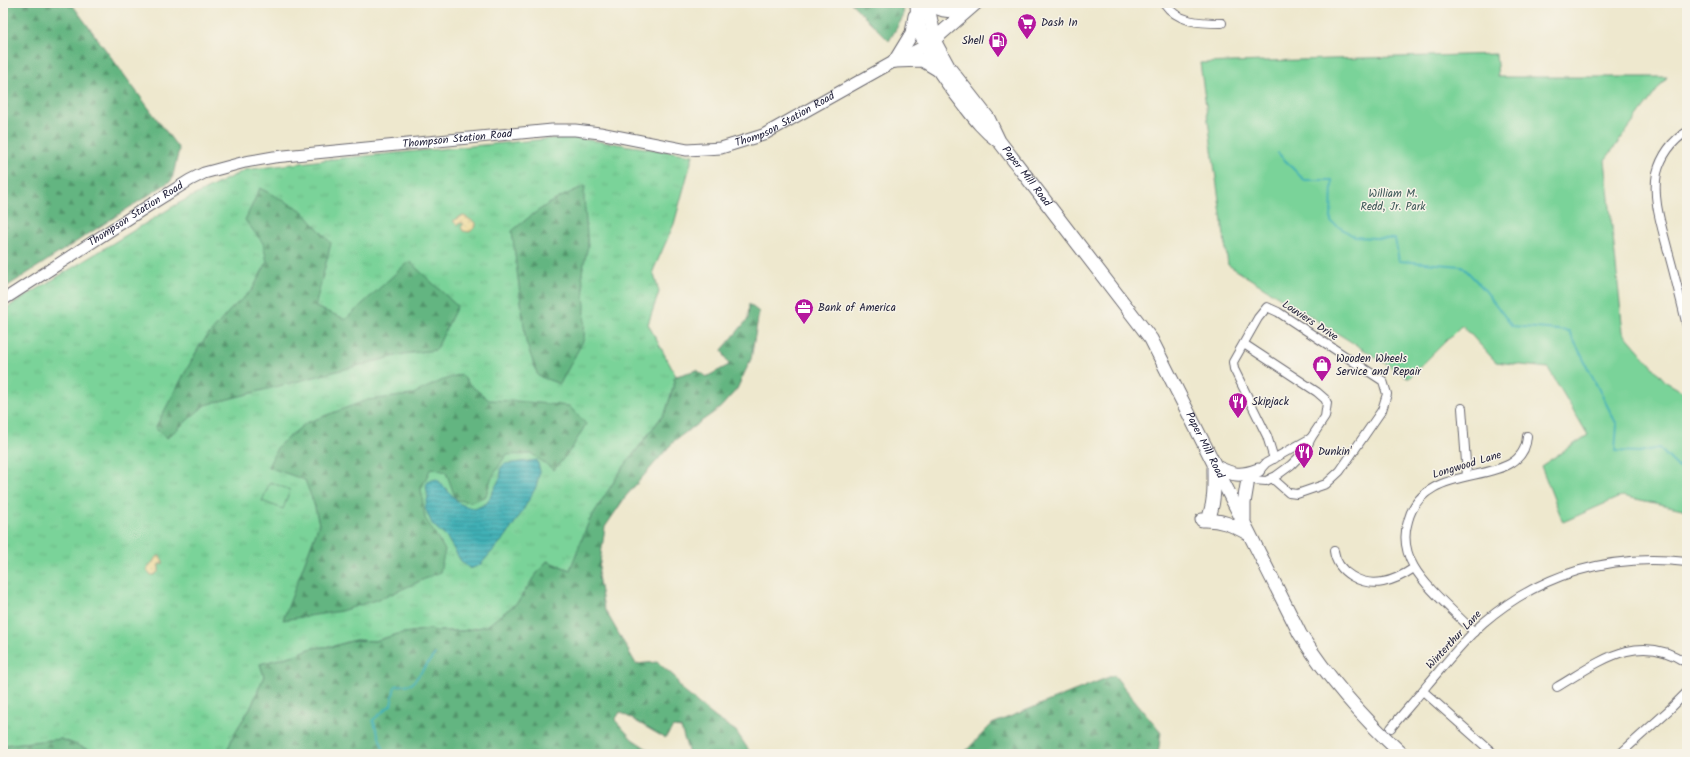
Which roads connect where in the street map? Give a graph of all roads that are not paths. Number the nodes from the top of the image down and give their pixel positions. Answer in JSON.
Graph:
{"nodes":[{"id":1,"x":917,"y":3,"type":"edge"},
{"id":2,"x":927,"y":3,"type":"edge"},
{"id":3,"x":931,"y":3,"type":"edge"},
{"id":4,"x":1164,"y":3,"type":"edge"},
{"id":5,"x":975,"y":4,"type":"edge"},
{"id":6,"x":1222,"y":23,"type":"dead end"},
{"id":7,"x":930,"y":43,"type":"junction"},
{"id":8,"x":895,"y":61,"type":"junction"},
{"id":9,"x":937,"y":69,"type":"junction"},
{"id":10,"x":1687,"y":132,"type":"edge"},
{"id":11,"x":999,"y":141,"type":"junction"},
{"id":12,"x":3,"y":300,"type":"edge"},
{"id":13,"x":1687,"y":326,"type":"edge"},
{"id":14,"x":1244,"y":344,"type":"junction"},
{"id":15,"x":1462,"y":408,"type":"dead end"},
{"id":16,"x":1527,"y":436,"type":"dead end"},
{"id":17,"x":1311,"y":438,"type":"junction"},
{"id":18,"x":1274,"y":459,"type":"junction"},
{"id":19,"x":1215,"y":466,"type":"junction"},
{"id":20,"x":1467,"y":476,"type":"junction"},
{"id":21,"x":1272,"y":478,"type":"junction"},
{"id":22,"x":1253,"y":479,"type":"junction"},
{"id":23,"x":1231,"y":498,"type":"junction"},
{"id":24,"x":1248,"y":532,"type":"junction"},
{"id":25,"x":1334,"y":551,"type":"dead end"},
{"id":26,"x":1687,"y":562,"type":"edge"},
{"id":27,"x":1414,"y":568,"type":"junction"},
{"id":28,"x":1474,"y":632,"type":"junction"},
{"id":29,"x":1687,"y":663,"type":"edge"},
{"id":30,"x":1556,"y":687,"type":"dead end"},
{"id":31,"x":1422,"y":691,"type":"junction"},
{"id":32,"x":1687,"y":692,"type":"edge"},
{"id":33,"x":1391,"y":728,"type":"dead end"},
{"id":34,"x":1402,"y":754,"type":"edge"},
{"id":35,"x":1494,"y":754,"type":"edge"},
{"id":36,"x":1620,"y":754,"type":"edge"}],
"edges":[{"from":1,"to":7,"type":"main road","name":"Paper Mill Road"},
{"from":1,"to":8,"type":"main road"},
{"from":2,"to":7,"type":"main road","name":"Paper Mill Road"},
{"from":3,"to":5,"type":"main road"},
{"from":4,"to":6,"type":"street"},
{"from":5,"to":7,"type":"main road"},
{"from":7,"to":8,"type":"street","name":"Thompson Station Road"},
{"from":7,"to":9,"type":"main road","name":"Paper Mill Road"},
{"from":7,"to":11,"type":"main road","name":"Paper Mill Road"},
{"from":8,"to":9,"type":"main road"},
{"from":8,"to":12,"type":"street","name":"Thompson Station Road"},
{"from":9,"to":11,"type":"main road","name":"Paper Mill Road"},
{"from":10,"to":13,"type":"street"},
{"from":11,"to":19,"type":"main road","name":"Paper Mill Road"},
{"from":14,"to":17,"type":"street"},
{"from":14,"to":18,"type":"street","name":"Louviers Drive"},
{"from":14,"to":21,"type":"street","name":"Louviers Drive"},
{"from":15,"to":20,"type":"street"},
{"from":16,"to":20,"type":"street","name":"Longwood Lane"},
{"from":17,"to":18,"type":"street"},
{"from":17,"to":21,"type":"street"},
{"from":18,"to":22,"type":"street"},
{"from":19,"to":22,"type":"main road"},
{"from":19,"to":23,"type":"main road","name":"Paper Mill Road"},
{"from":19,"to":24,"type":"main road"},
{"from":20,"to":27,"type":"street","name":"Longwood Lane"},
{"from":21,"to":22,"type":"street"},
{"from":22,"to":23,"type":"street"},
{"from":22,"to":24,"type":"main road"},
{"from":23,"to":24,"type":"main road","name":"Paper Mill Road"},
{"from":24,"to":34,"type":"main road","name":"Paper Mill Road"},
{"from":25,"to":27,"type":"street"},
{"from":26,"to":28,"type":"street","name":"Winterthur Lane"},
{"from":27,"to":28,"type":"street","name":"Longwood Lane"},
{"from":28,"to":31,"type":"street","name":"Winterthur Lane"},
{"from":29,"to":30,"type":"street"},
{"from":31,"to":33,"type":"street","name":"Winterthur Lane"},
{"from":31,"to":35,"type":"street"},
{"from":32,"to":36,"type":"street"}]}
